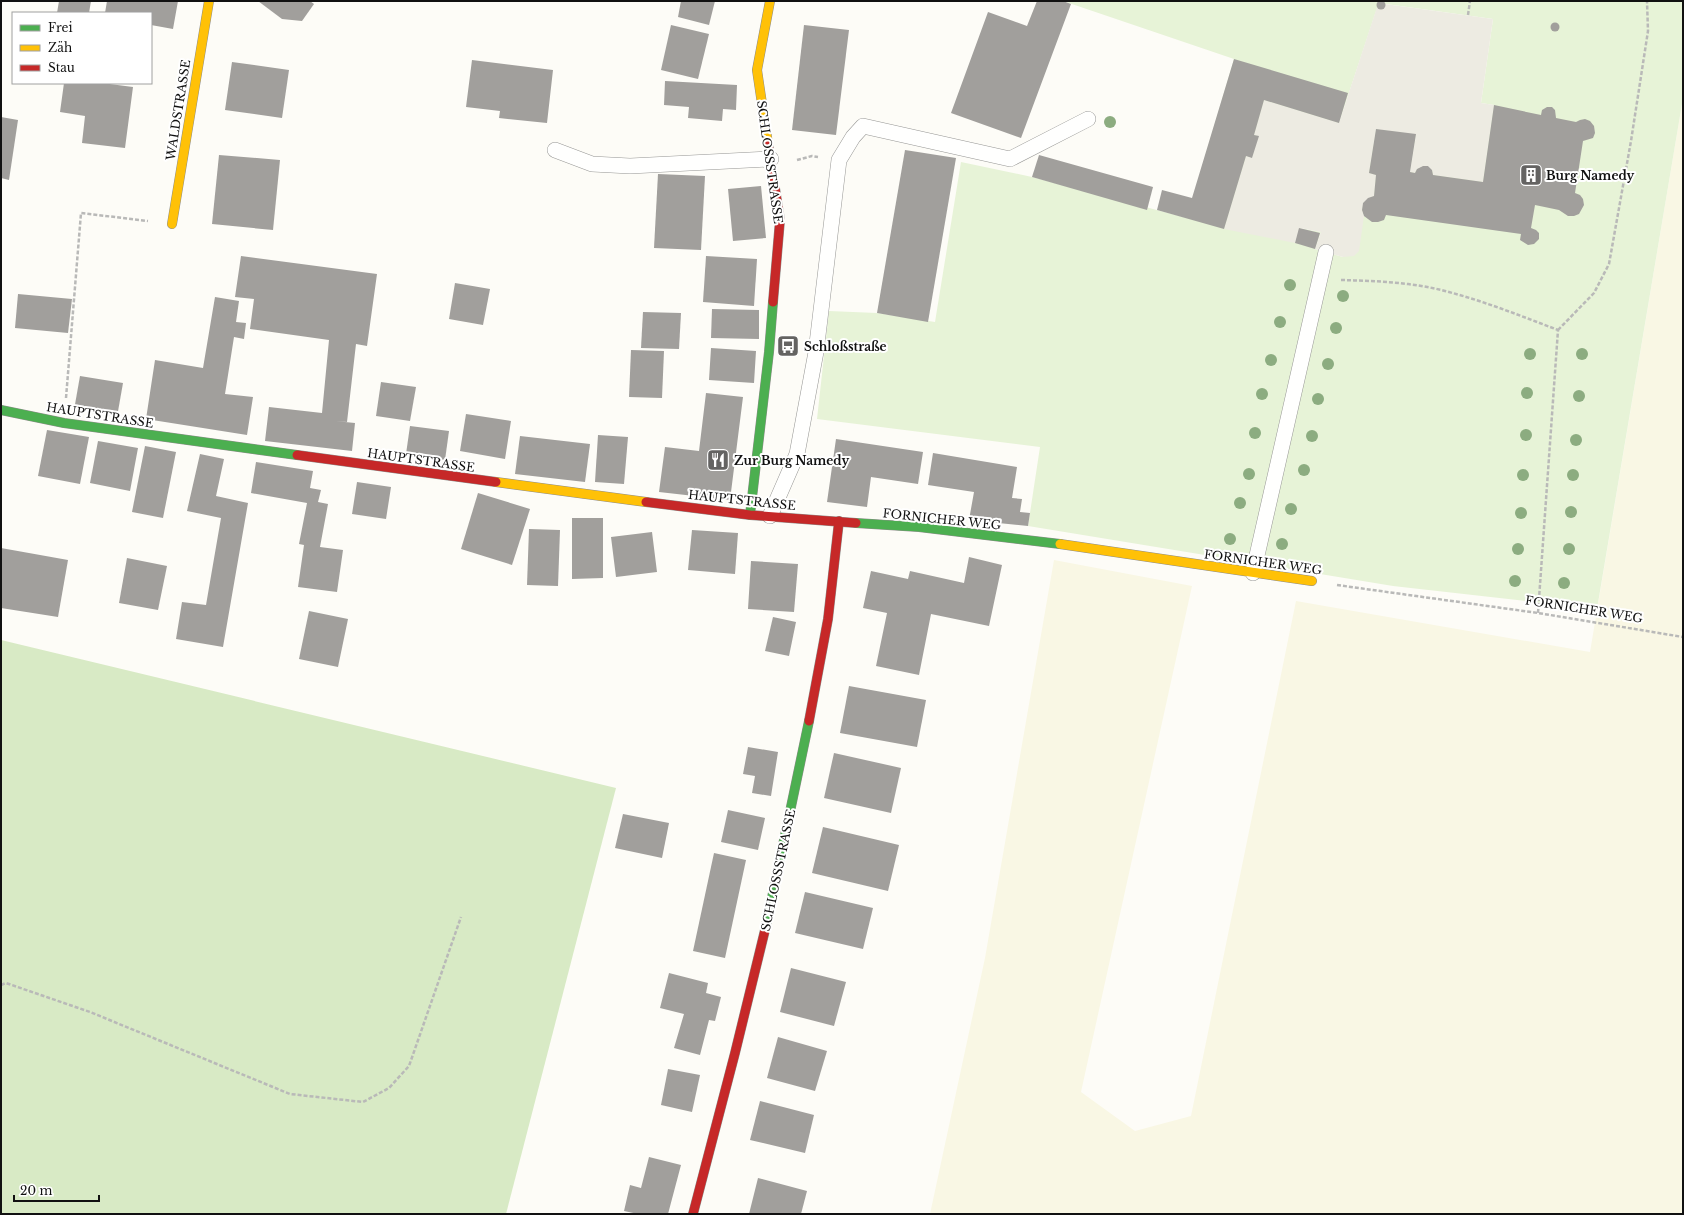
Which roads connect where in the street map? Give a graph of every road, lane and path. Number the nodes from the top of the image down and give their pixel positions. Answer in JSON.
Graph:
{"nodes":[{"id":1,"x":209,"y":1,"type":"edge"},
{"id":2,"x":770,"y":1,"type":"edge"},
{"id":3,"x":1470,"y":1,"type":"edge"},
{"id":4,"x":1647,"y":1,"type":"edge"},
{"id":5,"x":1468,"y":15,"type":"dead end"},
{"id":6,"x":1088,"y":119,"type":"dead end"},
{"id":7,"x":555,"y":150,"type":"dead end"},
{"id":8,"x":807,"y":157,"type":"dead end"},
{"id":9,"x":771,"y":160,"type":"junction"},
{"id":10,"x":795,"y":161,"type":"dead end"},
{"id":11,"x":172,"y":224,"type":"joint"},
{"id":12,"x":1326,"y":252,"type":"dead end"},
{"id":13,"x":1320,"y":279,"type":"junction"},
{"id":14,"x":1558,"y":330,"type":"junction"},
{"id":15,"x":1,"y":410,"type":"edge"},
{"id":16,"x":64,"y":423,"type":"junction"},
{"id":17,"x":750,"y":515,"type":"junction"},
{"id":18,"x":770,"y":516,"type":"junction"},
{"id":19,"x":838,"y":521,"type":"junction"},
{"id":20,"x":1253,"y":574,"type":"junction"},
{"id":21,"x":1312,"y":581,"type":"joint"},
{"id":22,"x":1538,"y":613,"type":"junction"},
{"id":23,"x":1683,"y":637,"type":"edge"},
{"id":24,"x":461,"y":916,"type":"dead end"},
{"id":25,"x":1,"y":985,"type":"edge"},
{"id":26,"x":693,"y":1214,"type":"edge"}],
"edges":[{"from":1,"to":11,"type":"street","name":"WALDSTRASSE"},
{"from":2,"to":9,"type":"street","name":"SCHLOSSSTRASSE"},
{"from":3,"to":5,"type":"path"},
{"from":4,"to":14,"type":"path"},
{"from":6,"to":18,"type":"lane"},
{"from":7,"to":9,"type":"lane"},
{"from":8,"to":10,"type":"path"},
{"from":9,"to":17,"type":"street","name":"SCHLOSSSTRASSE"},
{"from":11,"to":16,"type":"path"},
{"from":12,"to":13,"type":"lane"},
{"from":13,"to":14,"type":"path"},
{"from":13,"to":20,"type":"lane"},
{"from":14,"to":22,"type":"path"},
{"from":15,"to":16,"type":"street","name":"HAUPTSTRASSE"},
{"from":16,"to":17,"type":"street","name":"HAUPTSTRASSE"},
{"from":17,"to":18,"type":"street","name":"HAUPTSTRASSE"},
{"from":18,"to":19,"type":"street","name":"HAUPTSTRASSE"},
{"from":19,"to":20,"type":"street","name":"FORNICHER WEG"},
{"from":19,"to":26,"type":"street","name":"SCHLOSSSTRASSE"},
{"from":20,"to":21,"type":"street","name":"FORNICHER WEG"},
{"from":21,"to":22,"type":"path","name":"FORNICHER WEG"},
{"from":22,"to":23,"type":"path","name":"FORNICHER WEG"},
{"from":24,"to":25,"type":"path"}]}
